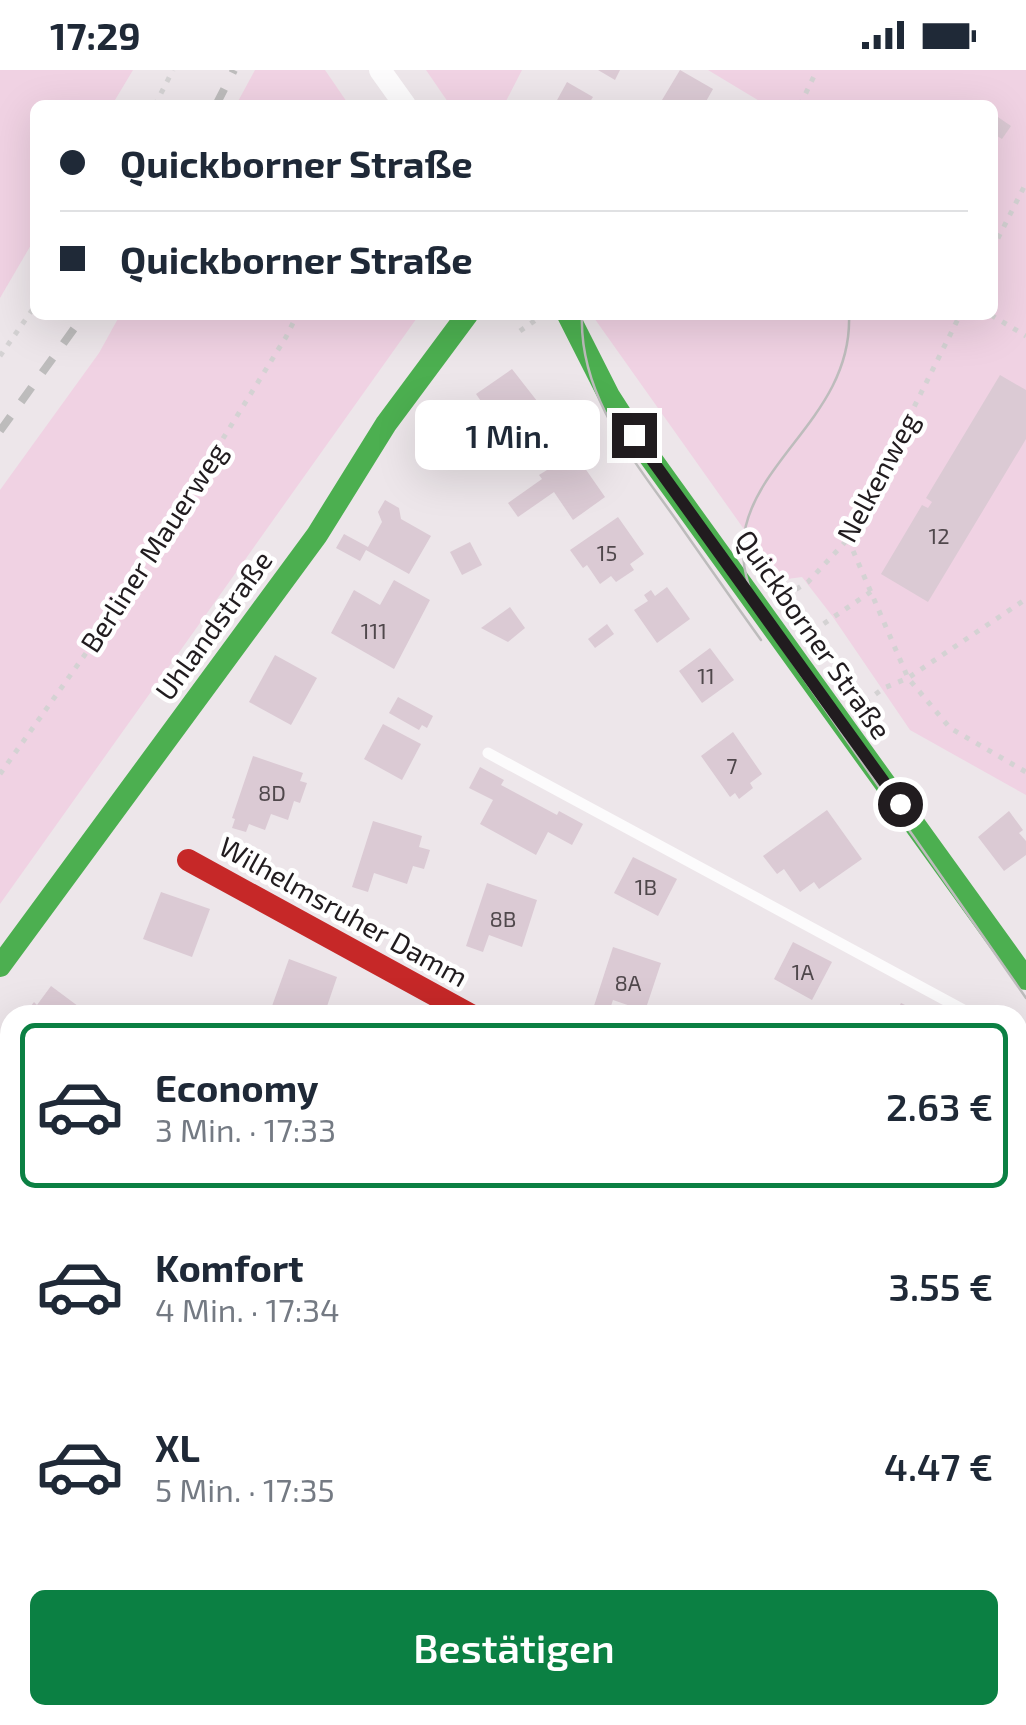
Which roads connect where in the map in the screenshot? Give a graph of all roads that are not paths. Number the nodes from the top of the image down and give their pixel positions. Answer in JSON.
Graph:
{"nodes":[{"id":1,"x":380,"y":70,"type":"edge"},
{"id":2,"x":401,"y":100,"type":"edge"},
{"id":3,"x":463,"y":320,"type":"edge"},
{"id":4,"x":571,"y":320,"type":"edge"},
{"id":5,"x":488,"y":753,"type":"dead end"},
{"id":6,"x":188,"y":860,"type":"dead end"},
{"id":7,"x":0,"y":966,"type":"edge"},
{"id":8,"x":1026,"y":979,"type":"edge"},
{"id":9,"x":454,"y":1005,"type":"edge"},
{"id":10,"x":955,"y":1005,"type":"edge"}],
"edges":[{"from":1,"to":2,"type":"street"},
{"from":3,"to":7,"type":"street","name":"Uhlandstraße"},
{"from":4,"to":8,"type":"street","name":"Quickborner Straße"},
{"from":5,"to":10,"type":"lane"},
{"from":6,"to":9,"type":"street","name":"Wilhelmsruher Damm"}]}
